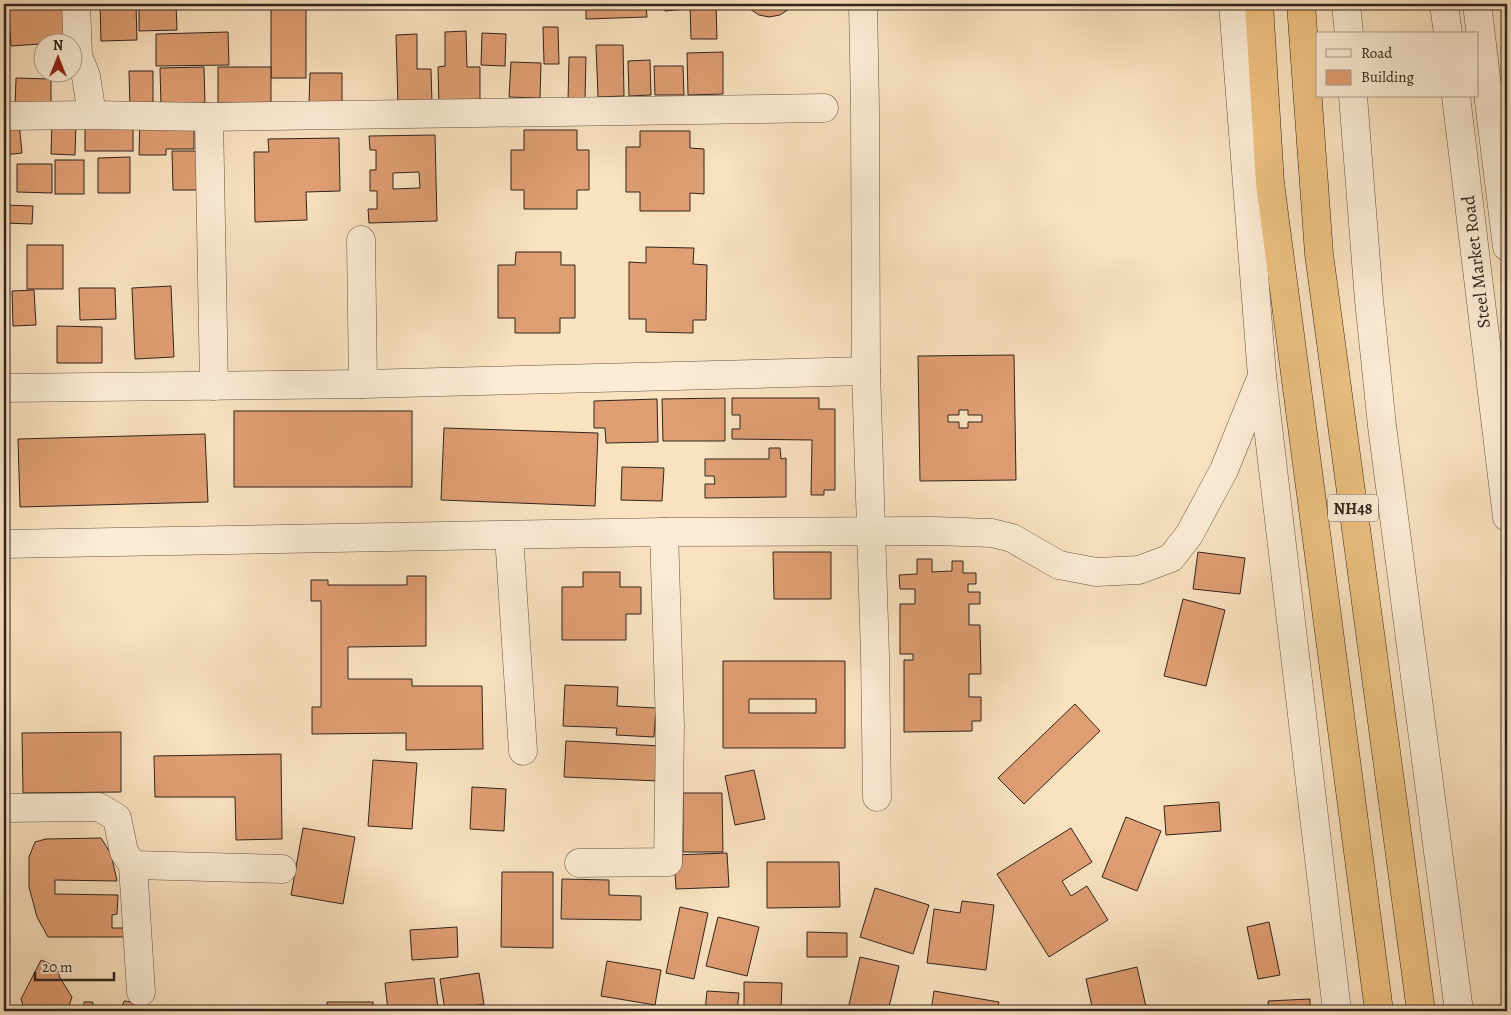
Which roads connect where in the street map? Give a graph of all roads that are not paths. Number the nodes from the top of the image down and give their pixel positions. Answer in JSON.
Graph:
{"nodes":[{"id":1,"x":76,"y":4,"type":"edge"},
{"id":2,"x":863,"y":4,"type":"edge"},
{"id":3,"x":1232,"y":4,"type":"edge"},
{"id":4,"x":1259,"y":4,"type":"edge"},
{"id":5,"x":1301,"y":4,"type":"edge"},
{"id":6,"x":1346,"y":4,"type":"edge"},
{"id":7,"x":1444,"y":4,"type":"edge"},
{"id":8,"x":1477,"y":4,"type":"edge"},
{"id":9,"x":1349,"y":32,"type":"edge"},
{"id":10,"x":1448,"y":32,"type":"edge"},
{"id":11,"x":1353,"y":98,"type":"edge"},
{"id":12,"x":1456,"y":98,"type":"edge"},
{"id":13,"x":824,"y":108,"type":"dead end"},
{"id":14,"x":92,"y":115,"type":"junction"},
{"id":15,"x":4,"y":116,"type":"edge"},
{"id":16,"x":209,"y":117,"type":"junction"},
{"id":17,"x":361,"y":240,"type":"dead end"},
{"id":18,"x":1507,"y":247,"type":"edge"},
{"id":19,"x":866,"y":371,"type":"junction"},
{"id":20,"x":1262,"y":376,"type":"junction"},
{"id":21,"x":363,"y":384,"type":"junction"},
{"id":22,"x":214,"y":386,"type":"junction"},
{"id":23,"x":4,"y":388,"type":"edge"},
{"id":24,"x":1507,"y":517,"type":"edge"},
{"id":25,"x":870,"y":530,"type":"junction"},
{"id":26,"x":664,"y":532,"type":"junction"},
{"id":27,"x":509,"y":535,"type":"junction"},
{"id":28,"x":4,"y":544,"type":"edge"},
{"id":29,"x":523,"y":750,"type":"dead end"},
{"id":30,"x":877,"y":796,"type":"dead end"},
{"id":31,"x":4,"y":808,"type":"edge"},
{"id":32,"x":579,"y":863,"type":"dead end"},
{"id":33,"x":133,"y":866,"type":"junction"},
{"id":34,"x":282,"y":869,"type":"dead end"},
{"id":35,"x":141,"y":992,"type":"dead end"},
{"id":36,"x":1337,"y":1011,"type":"edge"},
{"id":37,"x":1379,"y":1011,"type":"edge"},
{"id":38,"x":1421,"y":1011,"type":"edge"},
{"id":39,"x":1459,"y":1011,"type":"edge"}],
"edges":[{"from":1,"to":14,"type":"street"},
{"from":2,"to":19,"type":"street"},
{"from":3,"to":20,"type":"street"},
{"from":4,"to":37,"type":"highway","number":"NH48"},
{"from":5,"to":38,"type":"highway","number":"NH48"},
{"from":6,"to":9,"type":"street"},
{"from":7,"to":10,"type":"street"},
{"from":8,"to":18,"type":"street","name":"Steel Market Road"},
{"from":11,"to":39,"type":"street"},
{"from":12,"to":24,"type":"street","name":"Steel Market Road"},
{"from":13,"to":16,"type":"street"},
{"from":14,"to":15,"type":"street"},
{"from":14,"to":16,"type":"street"},
{"from":16,"to":22,"type":"street"},
{"from":17,"to":21,"type":"street"},
{"from":19,"to":21,"type":"street"},
{"from":19,"to":25,"type":"street"},
{"from":20,"to":25,"type":"street"},
{"from":20,"to":36,"type":"street"},
{"from":21,"to":22,"type":"street"},
{"from":22,"to":23,"type":"street"},
{"from":25,"to":26,"type":"street"},
{"from":25,"to":30,"type":"street"},
{"from":26,"to":27,"type":"street"},
{"from":26,"to":32,"type":"street"},
{"from":27,"to":28,"type":"street"},
{"from":27,"to":29,"type":"street"},
{"from":31,"to":33,"type":"street"},
{"from":33,"to":34,"type":"street"},
{"from":33,"to":35,"type":"street"}]}
